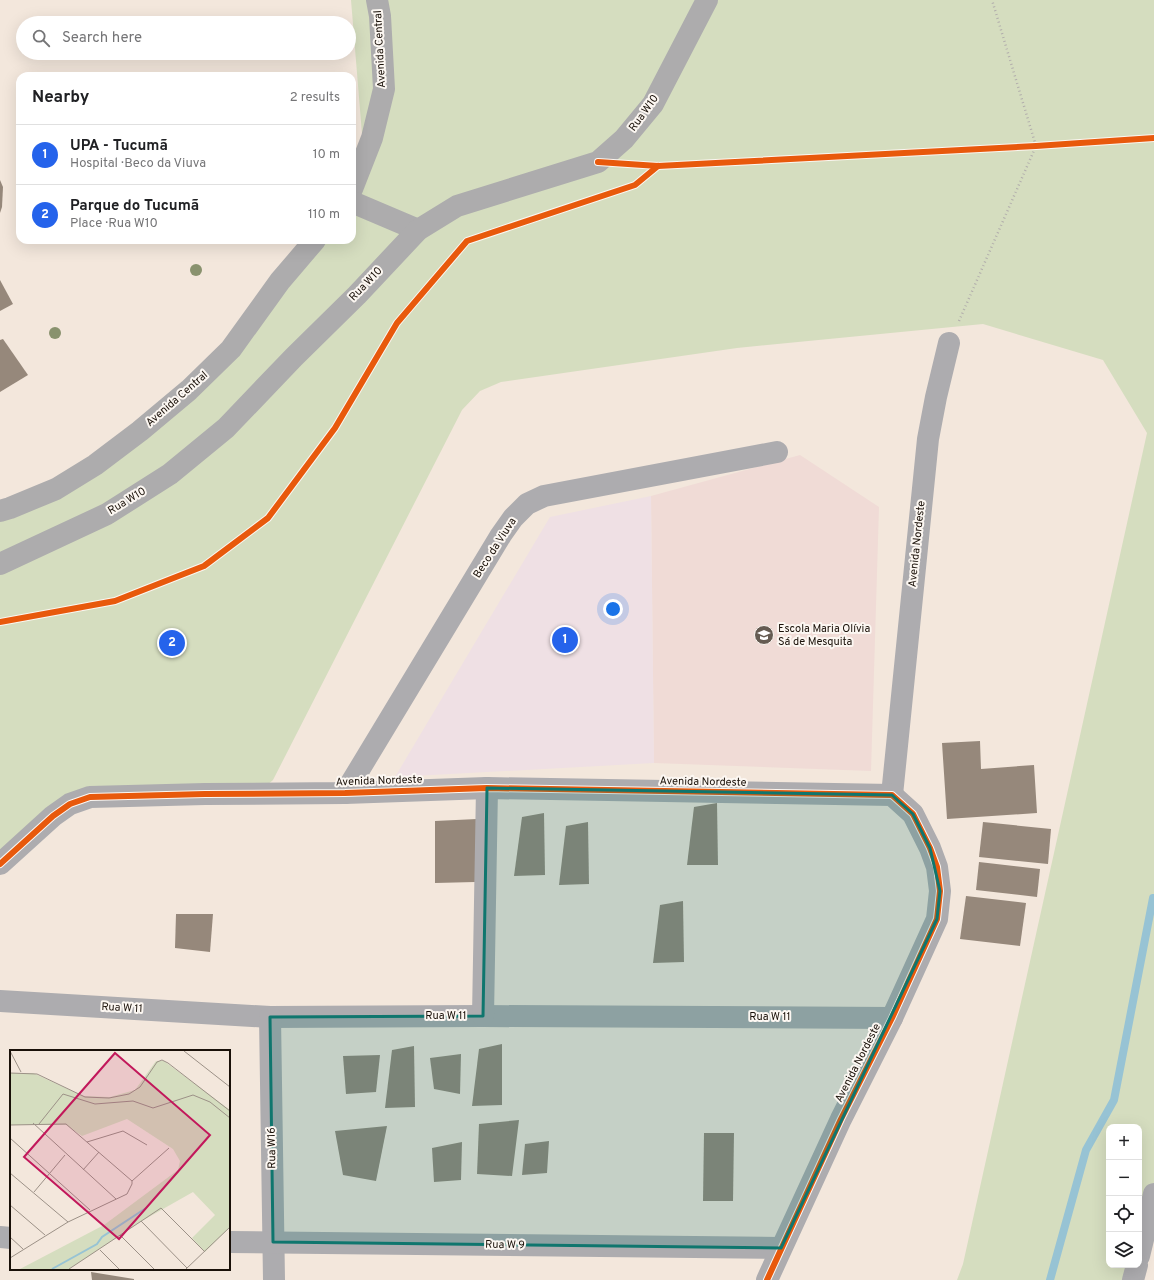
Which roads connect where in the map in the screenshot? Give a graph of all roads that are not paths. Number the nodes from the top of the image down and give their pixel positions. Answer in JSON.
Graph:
{"nodes":[{"id":1,"x":377,"y":0,"type":"edge"},
{"id":2,"x":707,"y":0,"type":"edge"},
{"id":3,"x":356,"y":179,"type":"edge"},
{"id":4,"x":356,"y":204,"type":"edge"},
{"id":5,"x":418,"y":230,"type":"junction"},
{"id":6,"x":312,"y":244,"type":"edge"},
{"id":7,"x":949,"y":343,"type":"road end"},
{"id":8,"x":777,"y":452,"type":"dead end"},
{"id":9,"x":0,"y":511,"type":"edge"},
{"id":10,"x":0,"y":564,"type":"edge"},
{"id":11,"x":487,"y":788,"type":"junction"},
{"id":12,"x":345,"y":793,"type":"junction"},
{"id":13,"x":892,"y":795,"type":"junction"},
{"id":14,"x":0,"y":864,"type":"edge"},
{"id":15,"x":0,"y":1001,"type":"edge"},
{"id":16,"x":482,"y":1016,"type":"junction"},
{"id":17,"x":270,"y":1017,"type":"junction"},
{"id":18,"x":892,"y":1018,"type":"junction"},
{"id":19,"x":1154,"y":1194,"type":"edge"},
{"id":20,"x":0,"y":1237,"type":"edge"},
{"id":21,"x":10,"y":1238,"type":"edge"},
{"id":22,"x":230,"y":1242,"type":"edge"},
{"id":23,"x":274,"y":1242,"type":"junction"},
{"id":24,"x":1145,"y":1247,"type":"edge"},
{"id":25,"x":781,"y":1248,"type":"junction"},
{"id":26,"x":1136,"y":1268,"type":"edge"},
{"id":27,"x":274,"y":1280,"type":"edge"},
{"id":28,"x":767,"y":1280,"type":"edge"},
{"id":29,"x":1133,"y":1280,"type":"edge"}],
"edges":[{"from":1,"to":3,"type":"street","name":"Avenida Central"},
{"from":2,"to":5,"type":"street","name":"Rua W10"},
{"from":4,"to":5,"type":"street"},
{"from":5,"to":10,"type":"street","name":"Rua W10"},
{"from":6,"to":9,"type":"street","name":"Avenida Central"},
{"from":7,"to":13,"type":"street","name":"Avenida Nordeste"},
{"from":8,"to":12,"type":"street","name":"Beco da Viuva"},
{"from":11,"to":12,"type":"street","name":"Avenida Nordeste"},
{"from":11,"to":13,"type":"street","name":"Avenida Nordeste"},
{"from":11,"to":16,"type":"street"},
{"from":12,"to":14,"type":"street","name":"Avenida Nordeste"},
{"from":13,"to":18,"type":"street","name":"Avenida Nordeste"},
{"from":15,"to":17,"type":"street","name":"Rua W 11"},
{"from":16,"to":17,"type":"street","name":"Rua W 11"},
{"from":16,"to":18,"type":"street","name":"Rua W 11"},
{"from":17,"to":23,"type":"street","name":"Rua W16"},
{"from":18,"to":25,"type":"street","name":"Avenida Nordeste"},
{"from":19,"to":24,"type":"street"},
{"from":20,"to":21,"type":"street"},
{"from":22,"to":23,"type":"street","name":"Rua W 9"},
{"from":23,"to":25,"type":"street","name":"Rua W 9"},
{"from":23,"to":27,"type":"street","name":"Rua W16"},
{"from":25,"to":28,"type":"street","name":"Avenida Nordeste"},
{"from":26,"to":29,"type":"street"}]}
